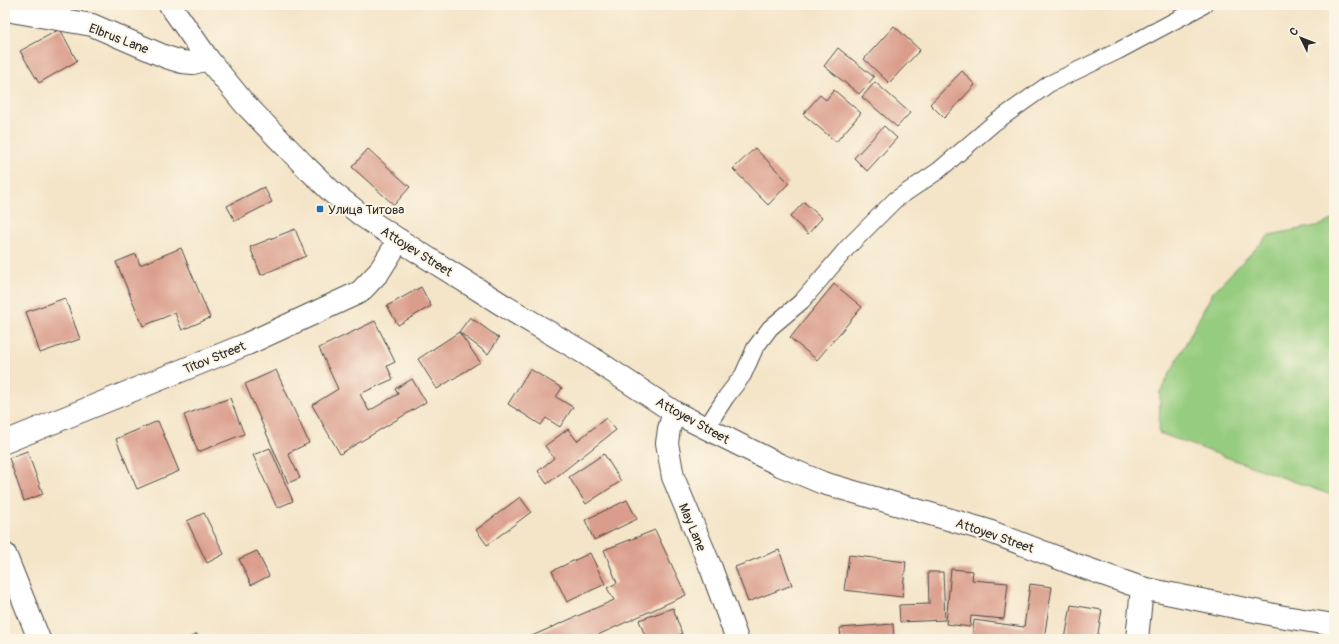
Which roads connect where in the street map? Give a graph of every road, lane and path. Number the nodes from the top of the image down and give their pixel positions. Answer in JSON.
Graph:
{"nodes":[{"id":1,"x":170,"y":5,"type":"edge"},
{"id":2,"x":1204,"y":5,"type":"edge"},
{"id":3,"x":5,"y":9,"type":"edge"},
{"id":4,"x":208,"y":60,"type":"junction"},
{"id":5,"x":399,"y":240,"type":"junction"},
{"id":6,"x":674,"y":412,"type":"junction"},
{"id":7,"x":706,"y":428,"type":"junction"},
{"id":8,"x":5,"y":442,"type":"edge"},
{"id":9,"x":5,"y":554,"type":"edge"},
{"id":10,"x":1142,"y":588,"type":"junction"},
{"id":11,"x":1334,"y":624,"type":"edge"},
{"id":12,"x":39,"y":639,"type":"edge"},
{"id":13,"x":737,"y":639,"type":"edge"},
{"id":14,"x":1137,"y":639,"type":"edge"}],
"edges":[{"from":1,"to":4,"type":"street","name":"Attoyev Street"},
{"from":2,"to":7,"type":"lane"},
{"from":3,"to":4,"type":"street","name":"Elbrus Lane"},
{"from":4,"to":5,"type":"street","name":"Attoyev Street"},
{"from":5,"to":6,"type":"street","name":"Attoyev Street"},
{"from":5,"to":8,"type":"street","name":"Titov Street"},
{"from":6,"to":7,"type":"street","name":"Attoyev Street"},
{"from":6,"to":13,"type":"street","name":"May Lane"},
{"from":7,"to":10,"type":"street","name":"Attoyev Street"},
{"from":9,"to":12,"type":"street"},
{"from":10,"to":11,"type":"street","name":"Attoyev Street"},
{"from":10,"to":14,"type":"street"}]}
